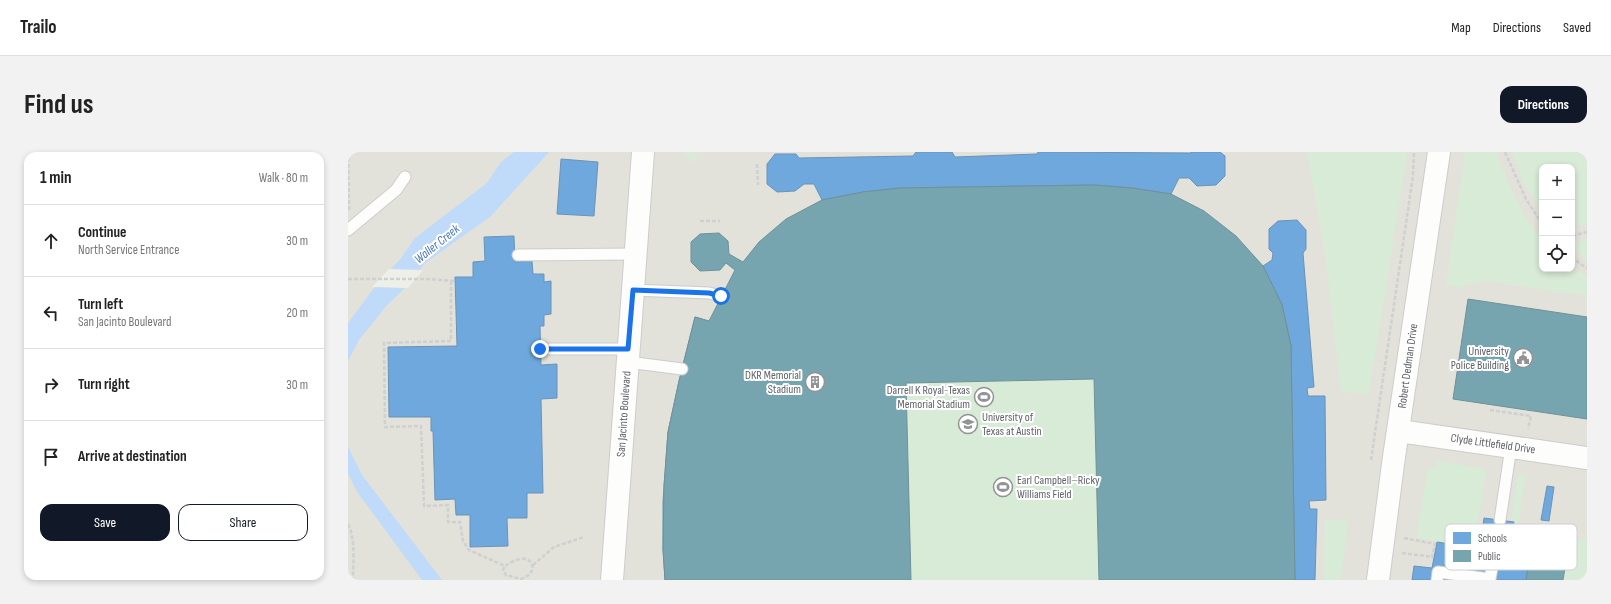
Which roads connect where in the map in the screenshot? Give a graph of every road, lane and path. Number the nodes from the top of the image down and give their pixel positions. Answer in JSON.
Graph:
{"nodes":[{"id":1,"x":348,"y":152,"type":"edge"},
{"id":2,"x":643,"y":152,"type":"edge"},
{"id":3,"x":1439,"y":152,"type":"edge"},
{"id":4,"x":1505,"y":152,"type":"edge"},
{"id":5,"x":757,"y":164,"type":"dead end"},
{"id":6,"x":405,"y":177,"type":"dead end"},
{"id":7,"x":758,"y":185,"type":"dead end"},
{"id":8,"x":349,"y":215,"type":"dead end"},
{"id":9,"x":1539,"y":219,"type":"edge"},
{"id":10,"x":700,"y":221,"type":"dead end"},
{"id":11,"x":720,"y":221,"type":"dead end"},
{"id":12,"x":348,"y":230,"type":"edge"},
{"id":13,"x":1587,"y":232,"type":"edge"},
{"id":14,"x":1575,"y":235,"type":"edge"},
{"id":15,"x":636,"y":254,"type":"junction"},
{"id":16,"x":518,"y":255,"type":"dead end"},
{"id":17,"x":1575,"y":259,"type":"edge"},
{"id":18,"x":1587,"y":268,"type":"edge"},
{"id":19,"x":348,"y":280,"type":"edge"},
{"id":20,"x":451,"y":281,"type":"junction"},
{"id":21,"x":456,"y":281,"type":"dead end"},
{"id":22,"x":633,"y":290,"type":"junction"},
{"id":23,"x":721,"y":296,"type":"dead end"},
{"id":24,"x":540,"y":349,"type":"dead end"},
{"id":25,"x":628,"y":356,"type":"junction"},
{"id":26,"x":682,"y":369,"type":"dead end"},
{"id":27,"x":1490,"y":410,"type":"dead end"},
{"id":28,"x":1528,"y":430,"type":"dead end"},
{"id":29,"x":1399,"y":431,"type":"junction"},
{"id":30,"x":1511,"y":447,"type":"junction"},
{"id":31,"x":1587,"y":458,"type":"edge"},
{"id":32,"x":1500,"y":520,"type":"dead end"},
{"id":33,"x":348,"y":524,"type":"edge"},
{"id":34,"x":584,"y":536,"type":"dead end"},
{"id":35,"x":1404,"y":538,"type":"dead end"},
{"id":36,"x":1403,"y":554,"type":"dead end"},
{"id":37,"x":533,"y":565,"type":"junction"},
{"id":38,"x":504,"y":566,"type":"junction"},
{"id":39,"x":525,"y":579,"type":"edge"},
{"id":40,"x":1490,"y":579,"type":"edge"},
{"id":41,"x":353,"y":580,"type":"edge"},
{"id":42,"x":612,"y":580,"type":"edge"},
{"id":43,"x":1378,"y":580,"type":"edge"},
{"id":44,"x":1437,"y":580,"type":"edge"}],
"edges":[{"from":1,"to":8,"type":"path"},
{"from":2,"to":15,"type":"street","name":"San Jacinto Boulevard"},
{"from":3,"to":29,"type":"street","name":"Robert Dedman Drive"},
{"from":4,"to":9,"type":"path"},
{"from":5,"to":7,"type":"path"},
{"from":6,"to":12,"type":"lane"},
{"from":10,"to":11,"type":"path"},
{"from":13,"to":14,"type":"path"},
{"from":15,"to":16,"type":"lane"},
{"from":15,"to":22,"type":"street","name":"San Jacinto Boulevard"},
{"from":17,"to":18,"type":"path"},
{"from":19,"to":20,"type":"path"},
{"from":20,"to":21,"type":"path"},
{"from":20,"to":38,"type":"path"},
{"from":22,"to":23,"type":"lane"},
{"from":22,"to":25,"type":"street","name":"San Jacinto Boulevard"},
{"from":24,"to":25,"type":"lane"},
{"from":25,"to":26,"type":"lane"},
{"from":25,"to":42,"type":"street","name":"San Jacinto Boulevard"},
{"from":27,"to":28,"type":"path"},
{"from":29,"to":30,"type":"street","name":"Clyde Littlefield Drive"},
{"from":29,"to":43,"type":"street","name":"Robert Dedman Drive"},
{"from":30,"to":31,"type":"street","name":"Clyde Littlefield Drive"},
{"from":30,"to":32,"type":"lane"},
{"from":33,"to":41,"type":"path"},
{"from":34,"to":37,"type":"path"},
{"from":35,"to":36,"type":"path"},
{"from":37,"to":38,"type":"path"},
{"from":37,"to":39,"type":"path"},
{"from":38,"to":39,"type":"path"},
{"from":40,"to":44,"type":"lane"}]}
